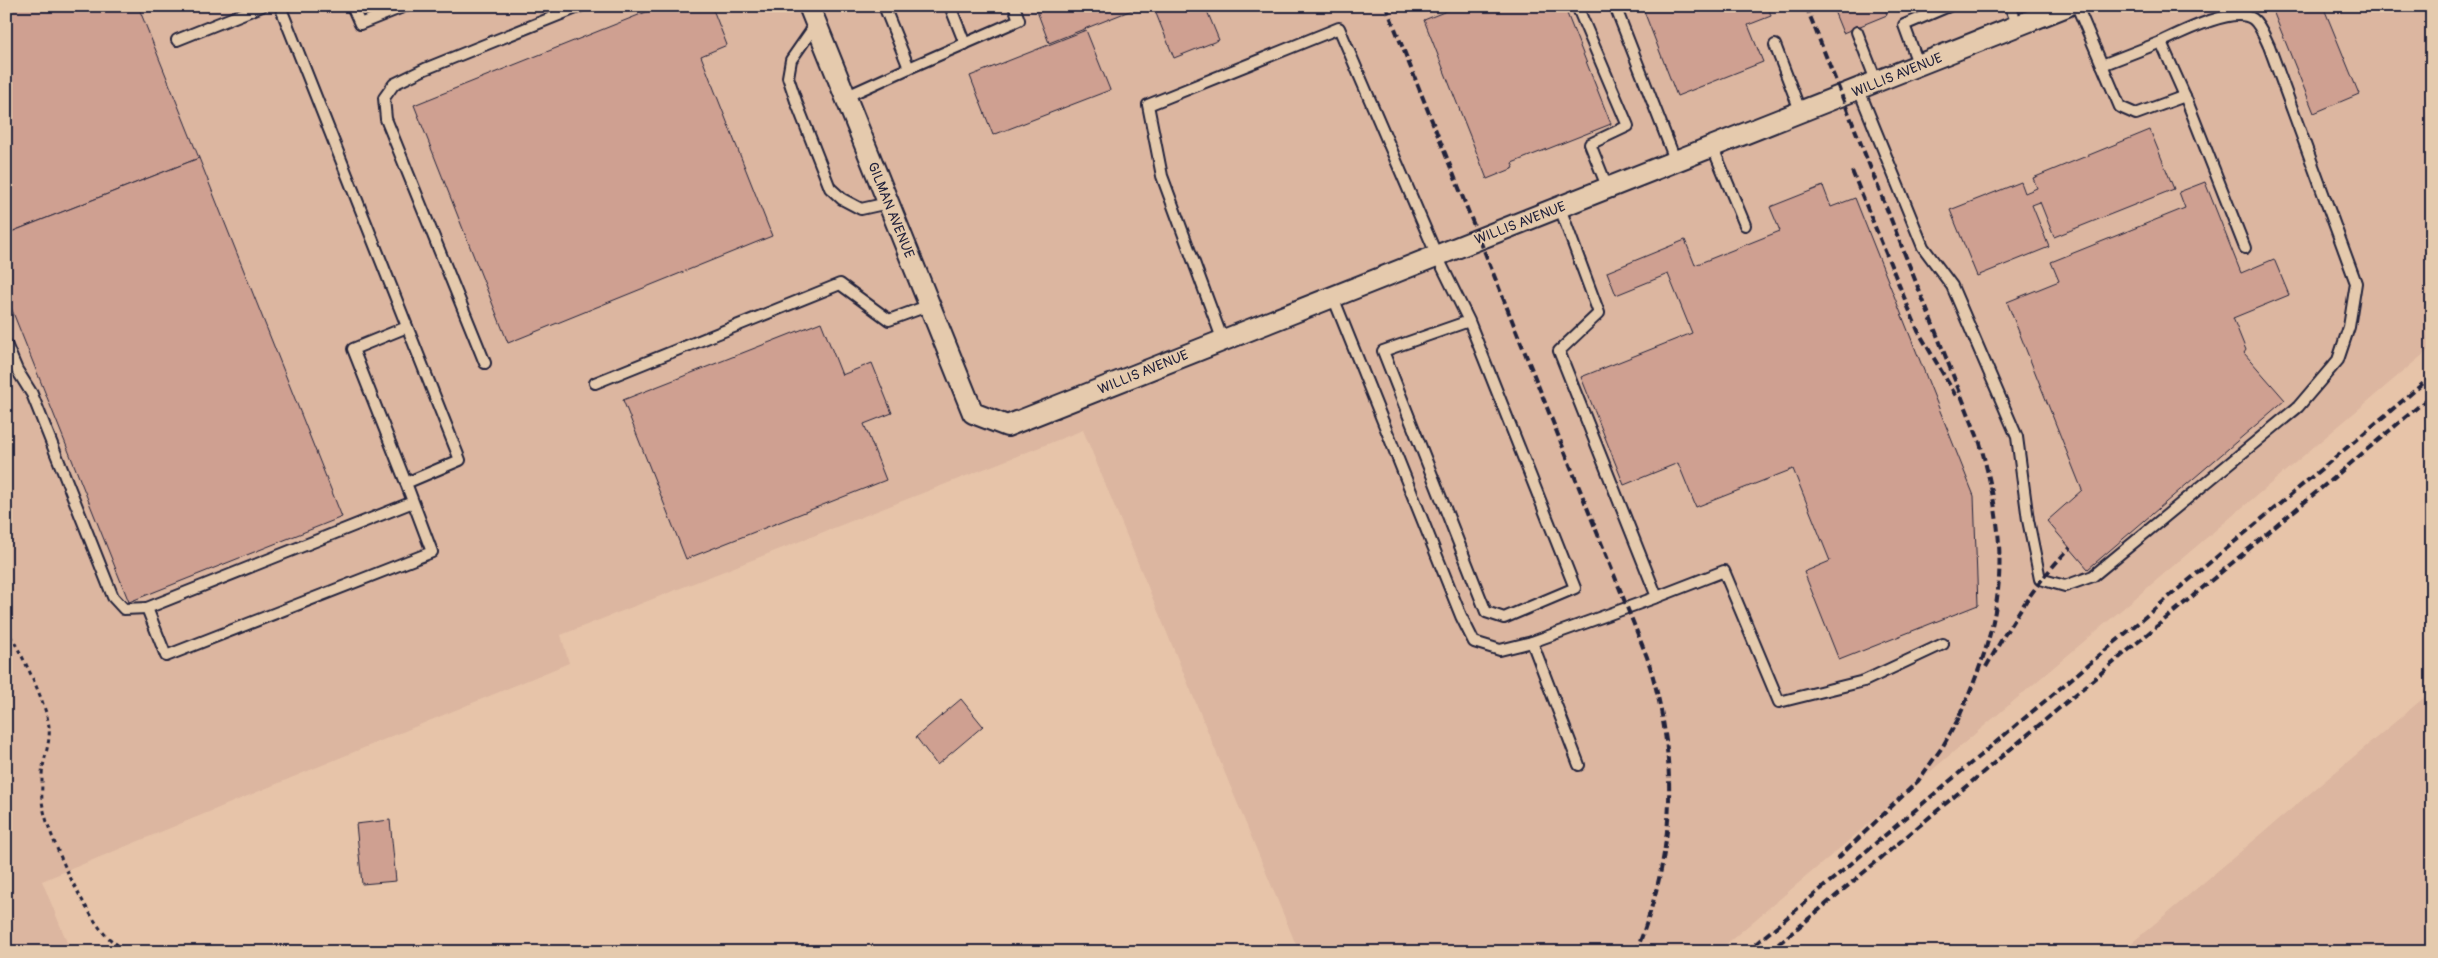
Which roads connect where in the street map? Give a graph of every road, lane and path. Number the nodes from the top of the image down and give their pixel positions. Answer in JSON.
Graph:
{"nodes":[{"id":1,"x":262,"y":6,"type":"edge"},
{"id":2,"x":280,"y":6,"type":"edge"},
{"id":3,"x":352,"y":6,"type":"edge"},
{"id":4,"x":405,"y":6,"type":"edge"},
{"id":5,"x":581,"y":6,"type":"edge"},
{"id":6,"x":884,"y":6,"type":"edge"},
{"id":7,"x":950,"y":6,"type":"edge"},
{"id":8,"x":1014,"y":6,"type":"edge"},
{"id":9,"x":1578,"y":6,"type":"edge"},
{"id":10,"x":1615,"y":6,"type":"edge"},
{"id":11,"x":1949,"y":6,"type":"edge"},
{"id":12,"x":2010,"y":6,"type":"edge"},
{"id":13,"x":2067,"y":6,"type":"edge"},
{"id":14,"x":2077,"y":6,"type":"edge"},
{"id":15,"x":813,"y":15,"type":"edge"},
{"id":16,"x":2018,"y":26,"type":"junction"},
{"id":17,"x":1857,"y":32,"type":"dead end"},
{"id":18,"x":177,"y":40,"type":"dead end"},
{"id":19,"x":2161,"y":42,"type":"junction"},
{"id":20,"x":965,"y":44,"type":"junction"},
{"id":21,"x":1775,"y":44,"type":"dead end"},
{"id":22,"x":2102,"y":65,"type":"junction"},
{"id":23,"x":1919,"y":66,"type":"junction"},
{"id":24,"x":909,"y":68,"type":"junction"},
{"id":25,"x":1868,"y":86,"type":"junction"},
{"id":26,"x":2185,"y":96,"type":"junction"},
{"id":27,"x":845,"y":97,"type":"junction"},
{"id":28,"x":1801,"y":113,"type":"junction"},
{"id":29,"x":1712,"y":148,"type":"junction"},
{"id":30,"x":1676,"y":162,"type":"junction"},
{"id":31,"x":1608,"y":189,"type":"junction"},
{"id":32,"x":888,"y":203,"type":"junction"},
{"id":33,"x":1560,"y":208,"type":"junction"},
{"id":34,"x":1745,"y":225,"type":"dead end"},
{"id":35,"x":2245,"y":248,"type":"dead end"},
{"id":36,"x":1437,"y":256,"type":"junction"},
{"id":37,"x":1333,"y":297,"type":"junction"},
{"id":38,"x":930,"y":305,"type":"junction"},
{"id":39,"x":1468,"y":321,"type":"junction"},
{"id":40,"x":407,"y":326,"type":"junction"},
{"id":41,"x":1223,"y":341,"type":"junction"},
{"id":42,"x":6,"y":344,"type":"edge"},
{"id":43,"x":485,"y":363,"type":"dead end"},
{"id":44,"x":595,"y":382,"type":"dead end"},
{"id":45,"x":973,"y":413,"type":"joint"},
{"id":46,"x":406,"y":484,"type":"junction"},
{"id":47,"x":414,"y":502,"type":"junction"},
{"id":48,"x":1657,"y":597,"type":"junction"},
{"id":49,"x":147,"y":608,"type":"junction"},
{"id":50,"x":6,"y":629,"type":"edge"},
{"id":51,"x":1532,"y":642,"type":"junction"},
{"id":52,"x":1943,"y":644,"type":"dead end"},
{"id":53,"x":1579,"y":765,"type":"dead end"},
{"id":54,"x":129,"y":952,"type":"edge"}],
"edges":[{"from":1,"to":18,"type":"lane"},
{"from":2,"to":40,"type":"lane"},
{"from":3,"to":4,"type":"lane"},
{"from":5,"to":43,"type":"lane"},
{"from":6,"to":24,"type":"lane"},
{"from":7,"to":20,"type":"lane"},
{"from":8,"to":20,"type":"lane"},
{"from":9,"to":31,"type":"lane"},
{"from":10,"to":30,"type":"lane"},
{"from":11,"to":23,"type":"lane"},
{"from":12,"to":16,"type":"lane"},
{"from":13,"to":16,"type":"street","name":"WILLIS AVENUE"},
{"from":14,"to":22,"type":"lane"},
{"from":15,"to":27,"type":"street","name":"GILMAN AVENUE"},
{"from":15,"to":32,"type":"lane"},
{"from":16,"to":23,"type":"street","name":"WILLIS AVENUE"},
{"from":17,"to":25,"type":"lane"},
{"from":19,"to":22,"type":"lane"},
{"from":19,"to":25,"type":"lane"},
{"from":19,"to":26,"type":"lane"},
{"from":20,"to":24,"type":"lane"},
{"from":21,"to":28,"type":"lane"},
{"from":22,"to":26,"type":"lane"},
{"from":23,"to":25,"type":"street","name":"WILLIS AVENUE"},
{"from":24,"to":27,"type":"lane"},
{"from":25,"to":28,"type":"street","name":"WILLIS AVENUE"},
{"from":26,"to":35,"type":"lane"},
{"from":27,"to":32,"type":"street","name":"GILMAN AVENUE"},
{"from":28,"to":29,"type":"street","name":"WILLIS AVENUE"},
{"from":29,"to":30,"type":"street","name":"WILLIS AVENUE"},
{"from":29,"to":34,"type":"lane"},
{"from":30,"to":31,"type":"street","name":"WILLIS AVENUE"},
{"from":31,"to":33,"type":"street","name":"WILLIS AVENUE"},
{"from":32,"to":38,"type":"street","name":"GILMAN AVENUE"},
{"from":33,"to":36,"type":"street","name":"WILLIS AVENUE"},
{"from":33,"to":48,"type":"lane"},
{"from":36,"to":37,"type":"street","name":"WILLIS AVENUE"},
{"from":36,"to":39,"type":"lane"},
{"from":36,"to":41,"type":"lane"},
{"from":37,"to":41,"type":"street","name":"WILLIS AVENUE"},
{"from":37,"to":51,"type":"lane"},
{"from":38,"to":44,"type":"lane"},
{"from":38,"to":45,"type":"street","name":"GILMAN AVENUE"},
{"from":39,"to":39,"type":"lane"},
{"from":40,"to":46,"type":"lane"},
{"from":40,"to":46,"type":"lane"},
{"from":41,"to":45,"type":"street","name":"WILLIS AVENUE"},
{"from":42,"to":49,"type":"lane"},
{"from":46,"to":47,"type":"lane"},
{"from":47,"to":49,"type":"lane"},
{"from":47,"to":49,"type":"lane"},
{"from":48,"to":51,"type":"lane"},
{"from":48,"to":52,"type":"lane"},
{"from":50,"to":54,"type":"path"},
{"from":51,"to":53,"type":"lane"}]}
